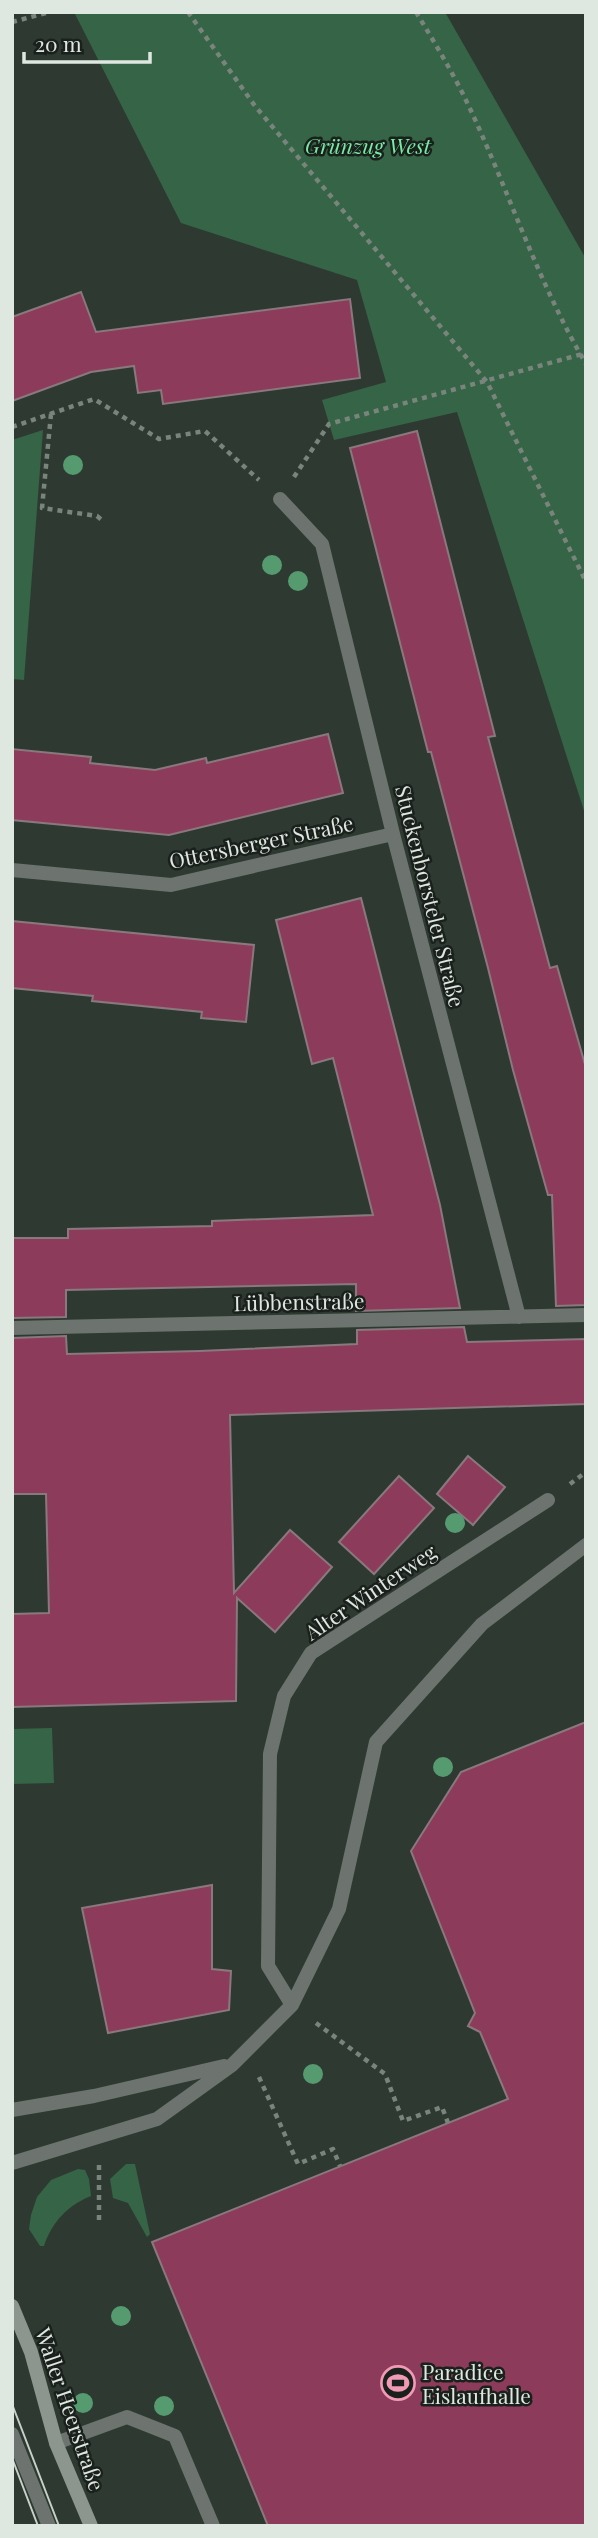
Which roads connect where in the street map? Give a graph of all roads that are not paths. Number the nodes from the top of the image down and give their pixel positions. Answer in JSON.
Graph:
{"nodes":[{"id":1,"x":280,"y":499,"type":"road end"},
{"id":2,"x":393,"y":834,"type":"junction"},
{"id":3,"x":12,"y":870,"type":"edge"},
{"id":4,"x":586,"y":1315,"type":"edge"},
{"id":5,"x":519,"y":1317,"type":"junction"},
{"id":6,"x":12,"y":1328,"type":"edge"},
{"id":7,"x":548,"y":1500,"type":"dead end"},
{"id":8,"x":586,"y":1545,"type":"edge"},
{"id":9,"x":292,"y":2006,"type":"junction"},
{"id":10,"x":232,"y":2065,"type":"junction"},
{"id":11,"x":12,"y":2110,"type":"edge"},
{"id":12,"x":12,"y":2163,"type":"edge"},
{"id":13,"x":12,"y":2306,"type":"edge"},
{"id":14,"x":12,"y":2434,"type":"edge"},
{"id":15,"x":56,"y":2443,"type":"junction"},
{"id":16,"x":49,"y":2526,"type":"edge"},
{"id":17,"x":91,"y":2526,"type":"edge"},
{"id":18,"x":213,"y":2526,"type":"edge"}],
"edges":[{"from":1,"to":2,"type":"street","name":"Stuckenborsteler Straße"},
{"from":2,"to":3,"type":"street","name":"Ottersberger Straße"},
{"from":2,"to":5,"type":"street","name":"Stuckenborsteler Straße"},
{"from":4,"to":5,"type":"street","name":"Lübbenstraße"},
{"from":5,"to":6,"type":"street","name":"Lübbenstraße"},
{"from":7,"to":9,"type":"street","name":"Alter Winterweg"},
{"from":8,"to":9,"type":"street"},
{"from":9,"to":10,"type":"street"},
{"from":10,"to":11,"type":"street"},
{"from":10,"to":12,"type":"street"},
{"from":13,"to":15,"type":"main road","name":"Waller Heerstraße"},
{"from":14,"to":16,"type":"street"},
{"from":15,"to":17,"type":"main road","name":"Waller Heerstraße"},
{"from":15,"to":18,"type":"street"}]}
